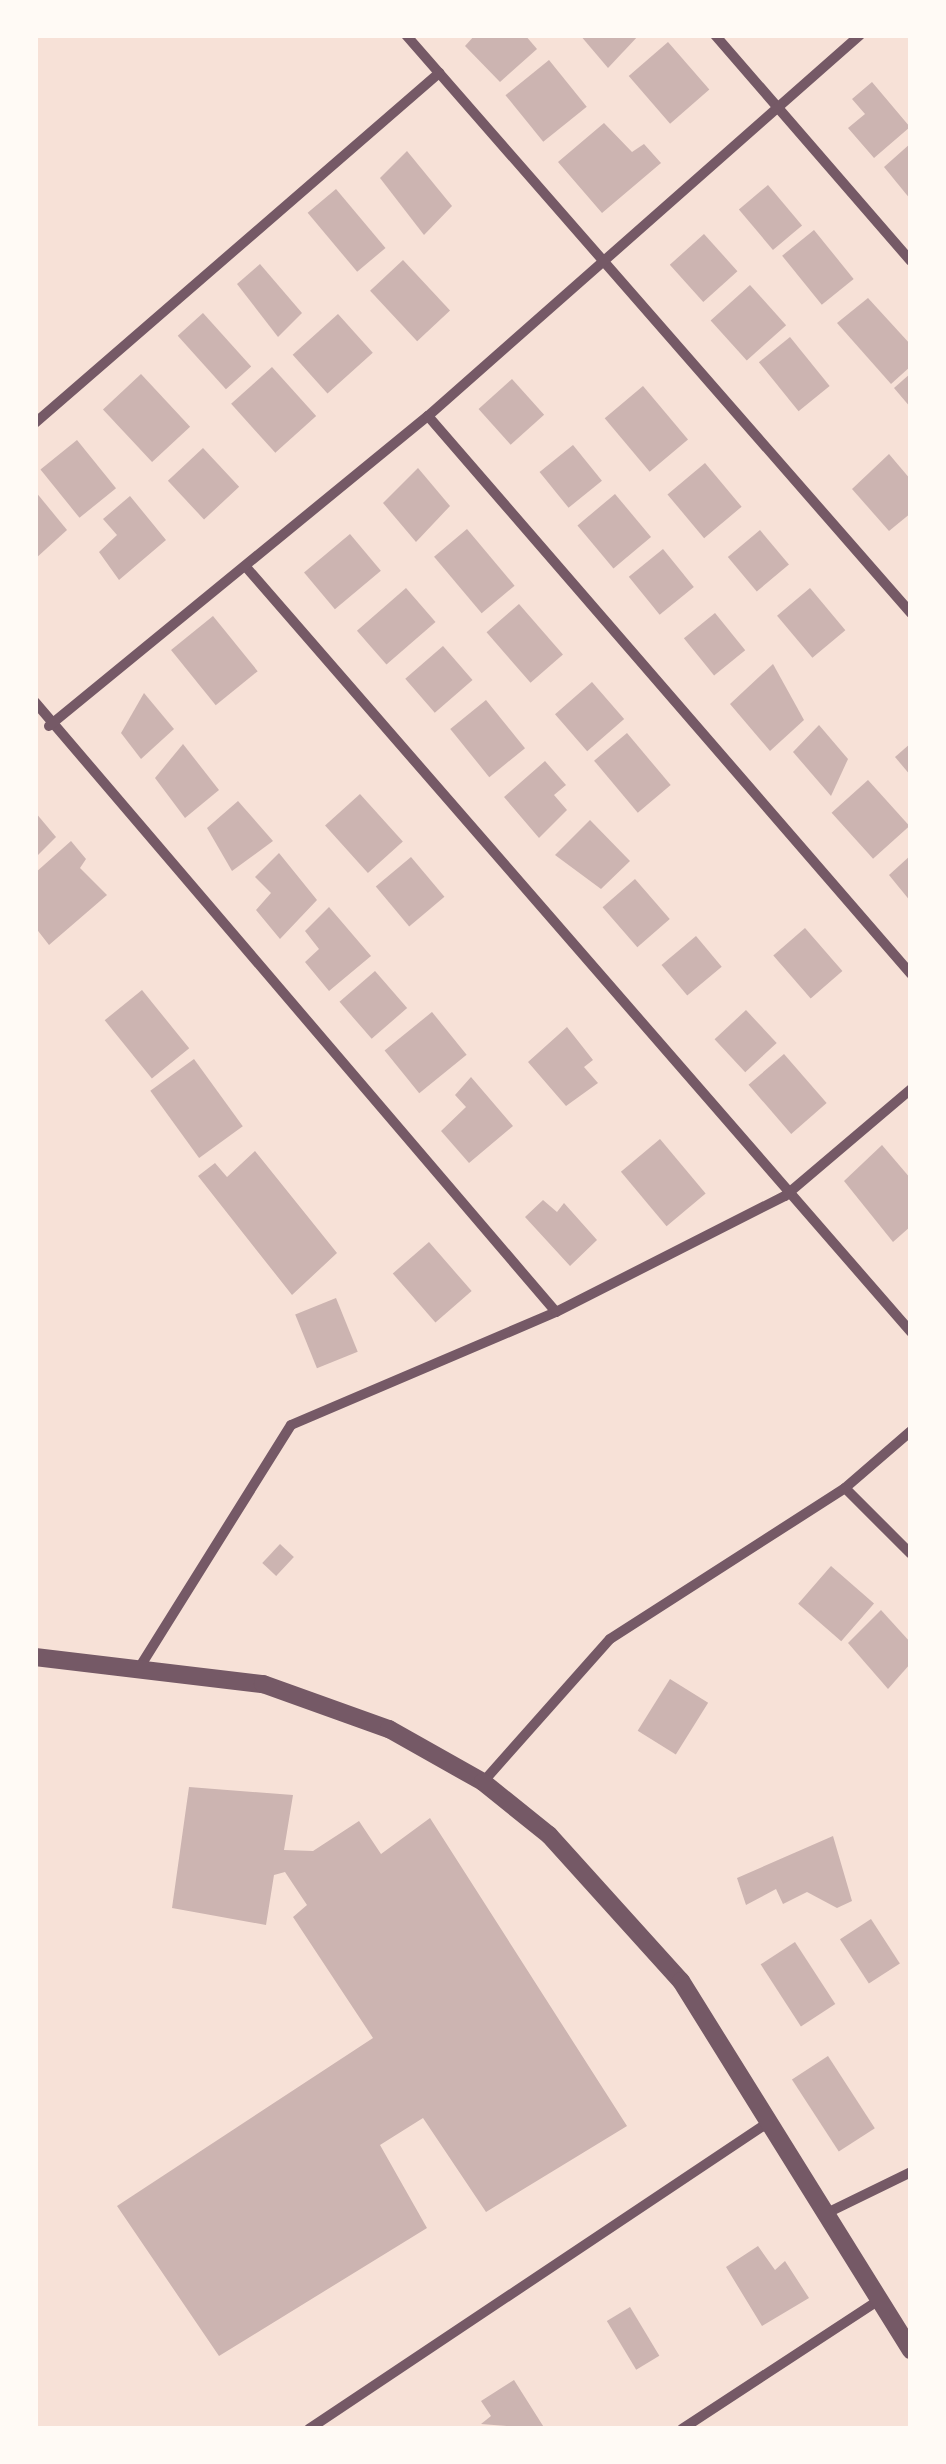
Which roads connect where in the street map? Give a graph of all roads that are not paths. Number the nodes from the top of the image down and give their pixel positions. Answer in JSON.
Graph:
{"nodes":[{"id":1,"x":406,"y":35,"type":"edge"},
{"id":2,"x":716,"y":35,"type":"edge"},
{"id":3,"x":860,"y":35,"type":"edge"},
{"id":4,"x":439,"y":73,"type":"junction"},
{"id":5,"x":777,"y":107,"type":"junction"},
{"id":6,"x":604,"y":261,"type":"junction"},
{"id":7,"x":911,"y":261,"type":"edge"},
{"id":8,"x":428,"y":416,"type":"junction"},
{"id":9,"x":35,"y":424,"type":"edge"},
{"id":10,"x":246,"y":567,"type":"junction"},
{"id":11,"x":911,"y":613,"type":"edge"},
{"id":12,"x":35,"y":702,"type":"edge"},
{"id":13,"x":49,"y":726,"type":"junction"},
{"id":14,"x":911,"y":974,"type":"edge"},
{"id":15,"x":911,"y":1089,"type":"edge"},
{"id":16,"x":785,"y":1196,"type":"junction"},
{"id":17,"x":556,"y":1312,"type":"junction"},
{"id":18,"x":911,"y":1332,"type":"edge"},
{"id":19,"x":911,"y":1431,"type":"edge"},
{"id":20,"x":845,"y":1488,"type":"junction"},
{"id":21,"x":911,"y":1554,"type":"edge"},
{"id":22,"x":35,"y":1657,"type":"edge"},
{"id":23,"x":141,"y":1665,"type":"junction"},
{"id":24,"x":483,"y":1782,"type":"junction"},
{"id":25,"x":769,"y":2122,"type":"junction"},
{"id":26,"x":911,"y":2172,"type":"edge"},
{"id":27,"x":827,"y":2213,"type":"junction"},
{"id":28,"x":881,"y":2300,"type":"junction"},
{"id":29,"x":911,"y":2350,"type":"edge"},
{"id":30,"x":309,"y":2429,"type":"edge"},
{"id":31,"x":682,"y":2429,"type":"edge"}],
"edges":[{"from":1,"to":4,"type":"street"},
{"from":2,"to":5,"type":"street"},
{"from":3,"to":5,"type":"street"},
{"from":4,"to":6,"type":"street"},
{"from":4,"to":9,"type":"street"},
{"from":5,"to":6,"type":"street"},
{"from":5,"to":7,"type":"street"},
{"from":6,"to":8,"type":"street"},
{"from":6,"to":11,"type":"street"},
{"from":8,"to":10,"type":"street"},
{"from":8,"to":14,"type":"street"},
{"from":10,"to":13,"type":"street"},
{"from":10,"to":16,"type":"street"},
{"from":12,"to":13,"type":"street"},
{"from":13,"to":17,"type":"street"},
{"from":15,"to":16,"type":"street"},
{"from":16,"to":17,"type":"street"},
{"from":16,"to":18,"type":"street"},
{"from":17,"to":23,"type":"street"},
{"from":19,"to":20,"type":"street"},
{"from":20,"to":21,"type":"street"},
{"from":20,"to":24,"type":"street"},
{"from":22,"to":23,"type":"street"},
{"from":23,"to":24,"type":"street"},
{"from":24,"to":25,"type":"street"},
{"from":25,"to":27,"type":"street"},
{"from":25,"to":30,"type":"street"},
{"from":26,"to":27,"type":"street"},
{"from":27,"to":28,"type":"street"},
{"from":28,"to":29,"type":"street"},
{"from":28,"to":31,"type":"street"}]}
